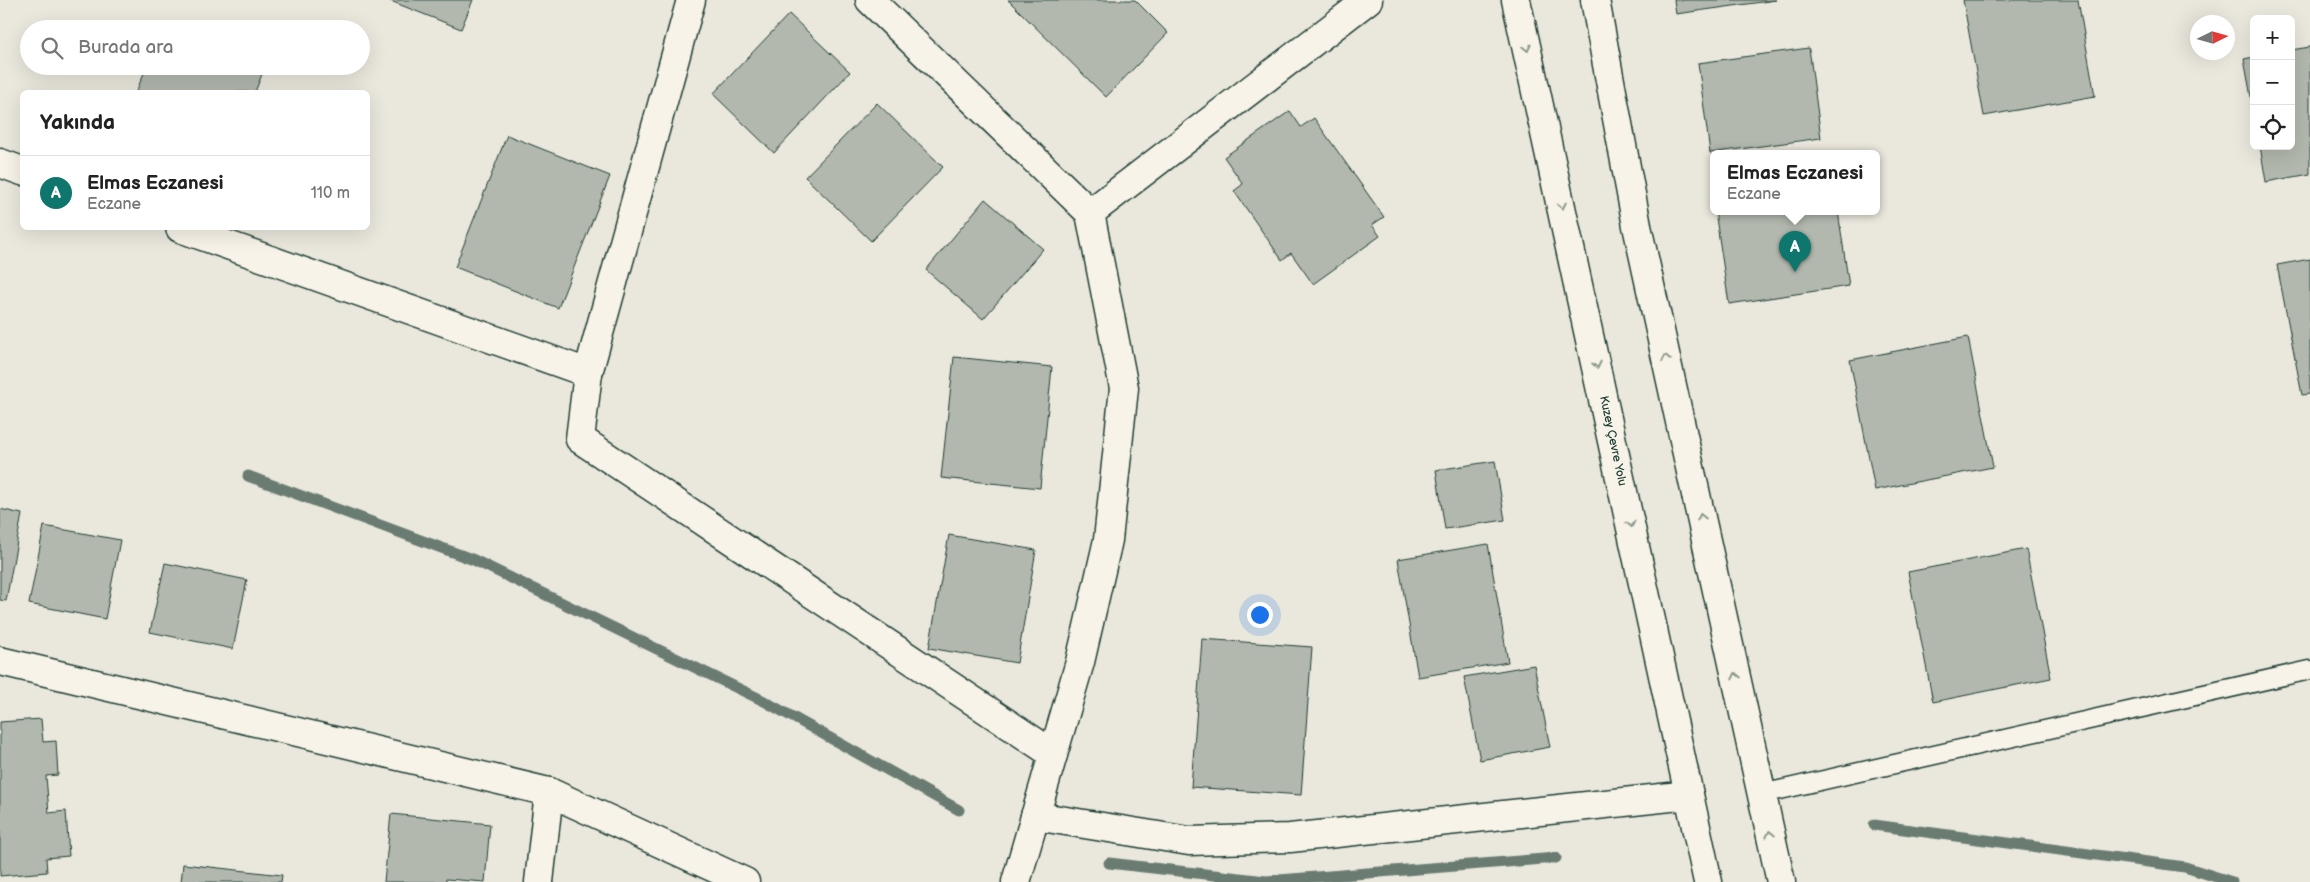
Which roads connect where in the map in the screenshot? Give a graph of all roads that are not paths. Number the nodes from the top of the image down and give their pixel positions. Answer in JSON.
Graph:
{"nodes":[{"id":1,"x":691,"y":0,"type":"edge"},
{"id":2,"x":870,"y":0,"type":"edge"},
{"id":3,"x":1368,"y":0,"type":"edge"},
{"id":4,"x":1516,"y":0,"type":"edge"},
{"id":5,"x":1595,"y":0,"type":"edge"},
{"id":6,"x":0,"y":163,"type":"edge"},
{"id":7,"x":20,"y":170,"type":"edge"},
{"id":8,"x":1090,"y":213,"type":"junction"},
{"id":9,"x":186,"y":230,"type":"edge"},
{"id":10,"x":588,"y":373,"type":"junction"},
{"id":11,"x":0,"y":661,"type":"edge"},
{"id":12,"x":2310,"y":670,"type":"edge"},
{"id":13,"x":1053,"y":754,"type":"junction"},
{"id":14,"x":549,"y":792,"type":"junction"},
{"id":15,"x":1762,"y":794,"type":"junction"},
{"id":16,"x":1689,"y":795,"type":"junction"},
{"id":17,"x":1035,"y":816,"type":"junction"},
{"id":18,"x":539,"y":882,"type":"edge"},
{"id":19,"x":745,"y":882,"type":"edge"},
{"id":20,"x":1016,"y":882,"type":"edge"},
{"id":21,"x":1708,"y":882,"type":"edge"},
{"id":22,"x":1781,"y":882,"type":"edge"}],
"edges":[{"from":1,"to":10,"type":"street"},
{"from":2,"to":8,"type":"street"},
{"from":3,"to":8,"type":"street"},
{"from":4,"to":16,"type":"street","name":"Kuzey Çevre Yolu","one_way":true},
{"from":15,"to":5,"type":"street","one_way":true},
{"from":6,"to":7,"type":"street"},
{"from":8,"to":13,"type":"street"},
{"from":9,"to":10,"type":"street"},
{"from":10,"to":13,"type":"street"},
{"from":11,"to":14,"type":"street"},
{"from":12,"to":15,"type":"lane"},
{"from":13,"to":17,"type":"street"},
{"from":14,"to":18,"type":"street"},
{"from":14,"to":19,"type":"street"},
{"from":22,"to":15,"type":"street","one_way":true},
{"from":16,"to":17,"type":"street"},
{"from":16,"to":21,"type":"street","name":"Kuzey Çevre Yolu"},
{"from":17,"to":20,"type":"street"}]}
